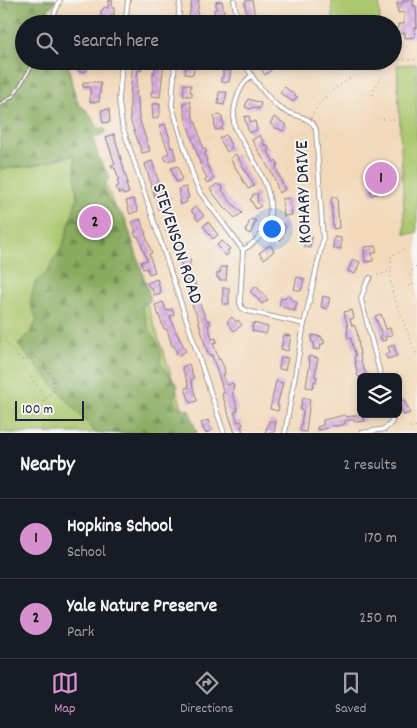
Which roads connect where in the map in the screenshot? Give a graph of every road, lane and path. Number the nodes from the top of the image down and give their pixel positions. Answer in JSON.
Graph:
{"nodes":[{"id":1,"x":60,"y":0,"type":"edge"},
{"id":2,"x":128,"y":0,"type":"edge"},
{"id":3,"x":180,"y":0,"type":"edge"},
{"id":4,"x":234,"y":0,"type":"edge"},
{"id":5,"x":414,"y":0,"type":"edge"},
{"id":6,"x":415,"y":5,"type":"edge"},
{"id":7,"x":54,"y":15,"type":"edge"},
{"id":8,"x":126,"y":15,"type":"edge"},
{"id":9,"x":179,"y":15,"type":"edge"},
{"id":10,"x":236,"y":15,"type":"edge"},
{"id":11,"x":417,"y":59,"type":"edge"},
{"id":12,"x":402,"y":60,"type":"edge"},
{"id":13,"x":29,"y":70,"type":"edge"},
{"id":14,"x":121,"y":70,"type":"edge"},
{"id":15,"x":174,"y":70,"type":"edge"},
{"id":16,"x":249,"y":70,"type":"edge"},
{"id":17,"x":252,"y":75,"type":"junction"},
{"id":18,"x":357,"y":75,"type":"dead end"},
{"id":19,"x":382,"y":77,"type":"dead end"},
{"id":20,"x":374,"y":95,"type":"dead end"},
{"id":21,"x":0,"y":104,"type":"edge"},
{"id":22,"x":396,"y":118,"type":"dead end"},
{"id":23,"x":383,"y":119,"type":"dead end"},
{"id":24,"x":310,"y":121,"type":"junction"},
{"id":25,"x":243,"y":250,"type":"junction"},
{"id":26,"x":404,"y":250,"type":"dead end"},
{"id":27,"x":417,"y":267,"type":"edge"},
{"id":28,"x":391,"y":270,"type":"junction"},
{"id":29,"x":370,"y":278,"type":"joint"},
{"id":30,"x":408,"y":286,"type":"dead end"},
{"id":31,"x":304,"y":324,"type":"junction"},
{"id":32,"x":0,"y":341,"type":"edge"},
{"id":33,"x":417,"y":356,"type":"edge"},
{"id":34,"x":380,"y":373,"type":"edge"},
{"id":35,"x":31,"y":377,"type":"dead end"},
{"id":36,"x":46,"y":398,"type":"junction"},
{"id":37,"x":392,"y":418,"type":"edge"},
{"id":38,"x":417,"y":426,"type":"edge"},
{"id":39,"x":410,"y":427,"type":"dead end"},
{"id":40,"x":42,"y":433,"type":"edge"},
{"id":41,"x":224,"y":433,"type":"edge"},
{"id":42,"x":285,"y":433,"type":"edge"},
{"id":43,"x":361,"y":433,"type":"edge"}],
"edges":[{"from":1,"to":7,"type":"street"},
{"from":2,"to":8,"type":"street"},
{"from":3,"to":9,"type":"street"},
{"from":4,"to":10,"type":"street"},
{"from":5,"to":6,"type":"path"},
{"from":11,"to":12,"type":"path"},
{"from":13,"to":21,"type":"lane"},
{"from":14,"to":41,"type":"street","name":"STEVENSON ROAD"},
{"from":15,"to":25,"type":"street"},
{"from":16,"to":17,"type":"street","name":"KOHARY DRIVE"},
{"from":17,"to":24,"type":"street","name":"KOHARY DRIVE"},
{"from":17,"to":25,"type":"street"},
{"from":18,"to":24,"type":"path"},
{"from":19,"to":20,"type":"path"},
{"from":22,"to":23,"type":"path"},
{"from":24,"to":31,"type":"street","name":"KOHARY DRIVE"},
{"from":25,"to":31,"type":"street"},
{"from":26,"to":28,"type":"path"},
{"from":27,"to":30,"type":"path"},
{"from":28,"to":29,"type":"path"},
{"from":28,"to":33,"type":"path"},
{"from":29,"to":34,"type":"street"},
{"from":31,"to":42,"type":"street","name":"KOHARY DRIVE"},
{"from":32,"to":36,"type":"path"},
{"from":35,"to":36,"type":"path"},
{"from":36,"to":40,"type":"path"},
{"from":37,"to":43,"type":"street"},
{"from":38,"to":39,"type":"path"}]}
